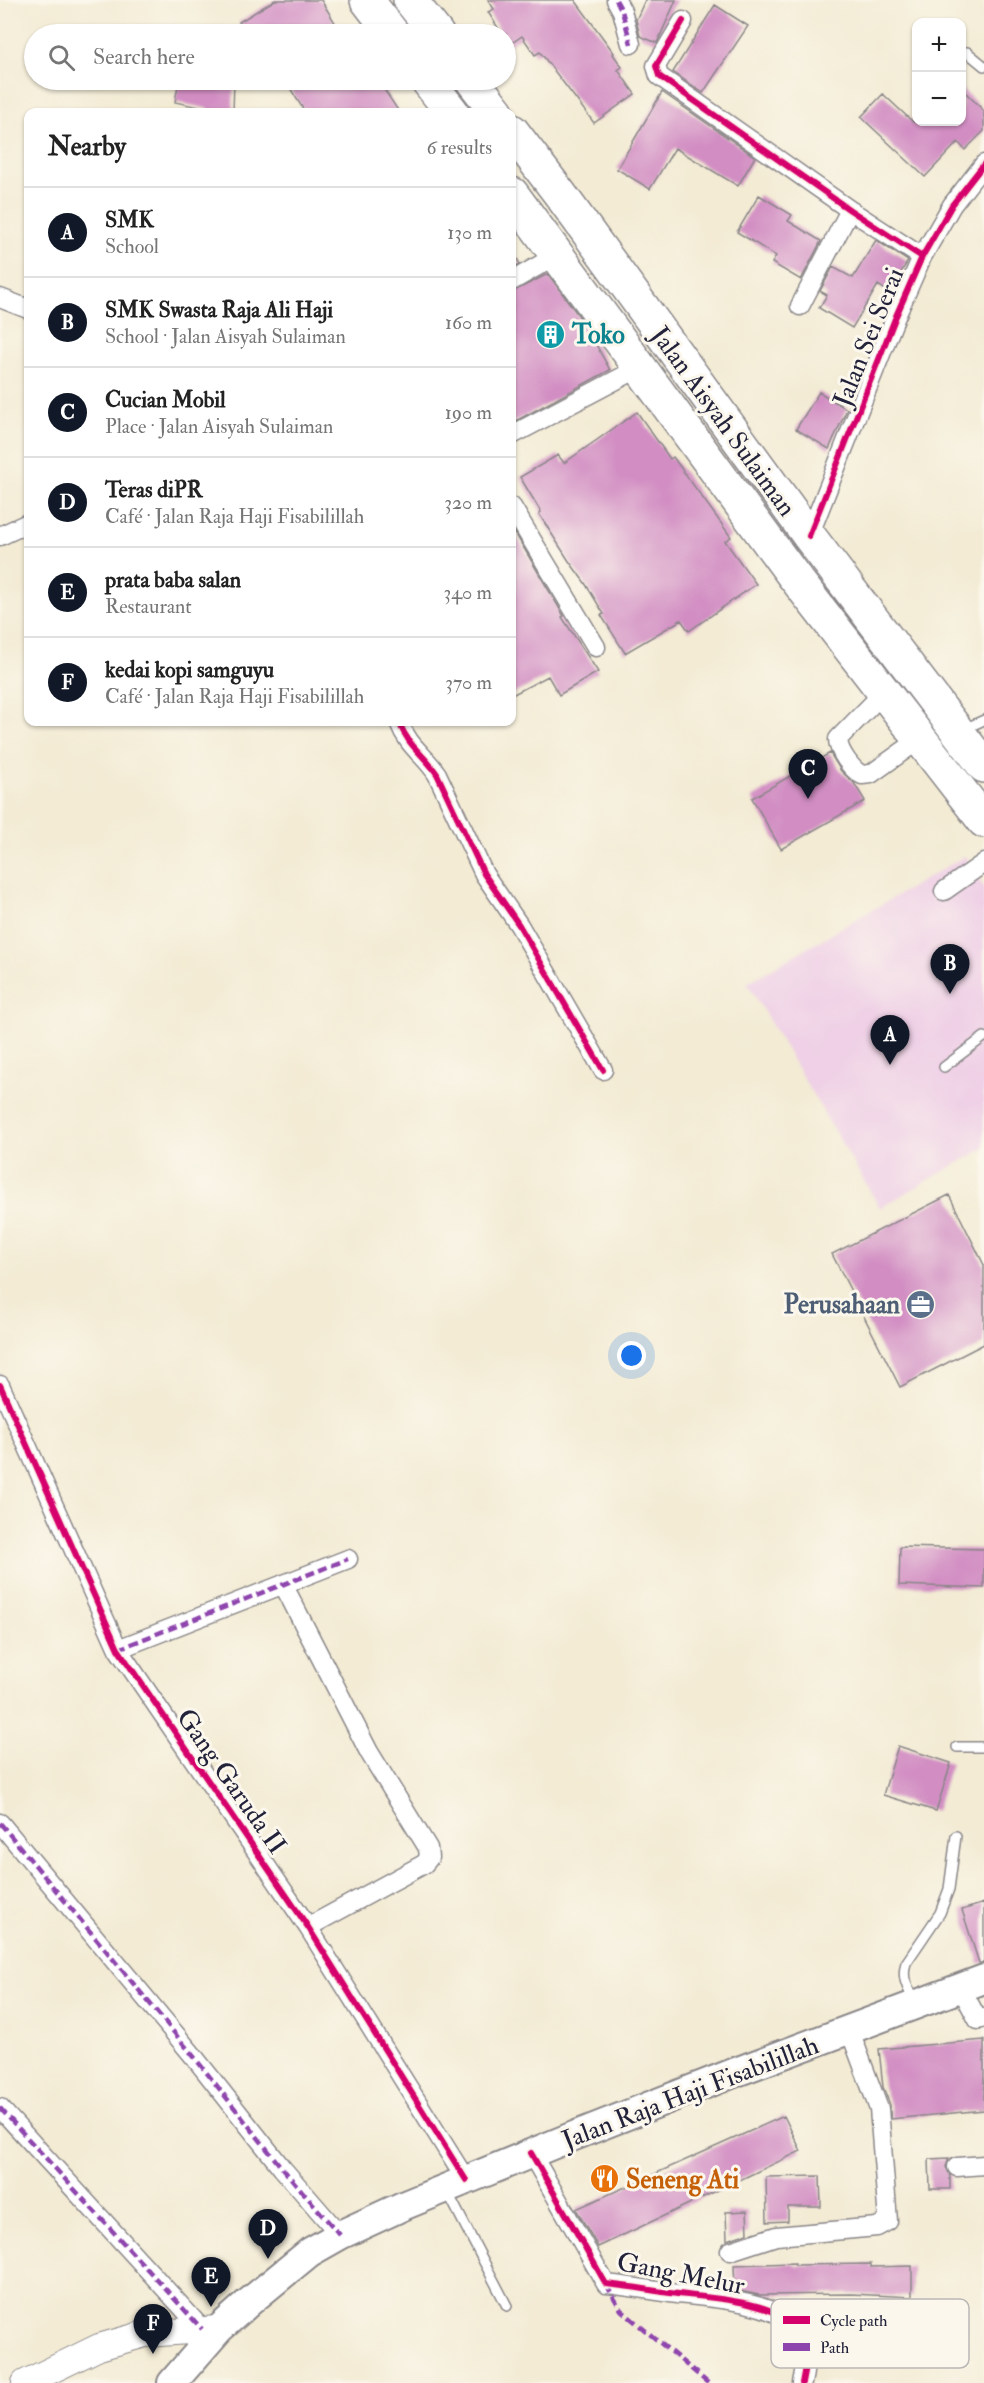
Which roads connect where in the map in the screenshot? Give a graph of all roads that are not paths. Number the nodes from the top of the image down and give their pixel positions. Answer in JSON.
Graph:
{"nodes":[{"id":1,"x":368,"y":0,"type":"edge"},
{"id":2,"x":411,"y":0,"type":"edge"},
{"id":3,"x":616,"y":0,"type":"edge"},
{"id":4,"x":683,"y":21,"type":"dead end"},
{"id":5,"x":386,"y":24,"type":"edge"},
{"id":6,"x":429,"y":24,"type":"edge"},
{"id":7,"x":632,"y":44,"type":"dead end"},
{"id":8,"x":967,"y":52,"type":"dead end"},
{"id":9,"x":984,"y":66,"type":"edge"},
{"id":10,"x":435,"y":90,"type":"edge"},
{"id":11,"x":480,"y":90,"type":"edge"},
{"id":12,"x":449,"y":108,"type":"edge"},
{"id":13,"x":494,"y":108,"type":"edge"},
{"id":14,"x":516,"y":136,"type":"edge"},
{"id":15,"x":984,"y":164,"type":"edge"},
{"id":16,"x":516,"y":199,"type":"edge"},
{"id":17,"x":850,"y":210,"type":"junction"},
{"id":18,"x":557,"y":255,"type":"junction"},
{"id":19,"x":922,"y":257,"type":"junction"},
{"id":20,"x":516,"y":279,"type":"edge"},
{"id":21,"x":0,"y":298,"type":"edge"},
{"id":22,"x":800,"y":306,"type":"dead end"},
{"id":23,"x":24,"y":307,"type":"edge"},
{"id":24,"x":639,"y":368,"type":"junction"},
{"id":25,"x":516,"y":433,"type":"edge"},
{"id":26,"x":516,"y":514,"type":"edge"},
{"id":27,"x":24,"y":525,"type":"edge"},
{"id":28,"x":0,"y":536,"type":"edge"},
{"id":29,"x":808,"y":536,"type":"junction"},
{"id":30,"x":596,"y":647,"type":"dead end"},
{"id":31,"x":884,"y":692,"type":"junction"},
{"id":32,"x":401,"y":726,"type":"edge"},
{"id":33,"x":970,"y":726,"type":"edge"},
{"id":34,"x":920,"y":739,"type":"junction"},
{"id":35,"x":984,"y":766,"type":"edge"},
{"id":36,"x":984,"y":821,"type":"edge"},
{"id":37,"x":984,"y":863,"type":"edge"},
{"id":38,"x":944,"y":891,"type":"dead end"},
{"id":39,"x":984,"y":1037,"type":"edge"},
{"id":40,"x":944,"y":1067,"type":"dead end"},
{"id":41,"x":603,"y":1070,"type":"dead end"},
{"id":42,"x":0,"y":1385,"type":"edge"},
{"id":43,"x":348,"y":1559,"type":"dead end"},
{"id":44,"x":283,"y":1584,"type":"junction"},
{"id":45,"x":118,"y":1649,"type":"junction"},
{"id":46,"x":957,"y":1747,"type":"dead end"},
{"id":47,"x":984,"y":1747,"type":"edge"},
{"id":48,"x":0,"y":1823,"type":"edge"},
{"id":49,"x":956,"y":1836,"type":"dead end"},
{"id":50,"x":308,"y":1927,"type":"junction"},
{"id":51,"x":972,"y":1984,"type":"edge"},
{"id":52,"x":917,"y":2006,"type":"junction"},
{"id":53,"x":984,"y":2018,"type":"edge"},
{"id":54,"x":850,"y":2031,"type":"junction"},
{"id":55,"x":0,"y":2108,"type":"edge"},
{"id":56,"x":531,"y":2153,"type":"junction"},
{"id":57,"x":984,"y":2165,"type":"edge"},
{"id":58,"x":957,"y":2167,"type":"dead end"},
{"id":59,"x":456,"y":2184,"type":"junction"},
{"id":60,"x":340,"y":2235,"type":"junction"},
{"id":61,"x":730,"y":2251,"type":"dead end"},
{"id":62,"x":507,"y":2306,"type":"dead end"},
{"id":63,"x":771,"y":2312,"type":"edge"},
{"id":64,"x":210,"y":2329,"type":"junction"},
{"id":65,"x":805,"y":2368,"type":"edge"},
{"id":66,"x":25,"y":2383,"type":"edge"},
{"id":67,"x":172,"y":2383,"type":"edge"},
{"id":68,"x":802,"y":2383,"type":"edge"}],
"edges":[{"from":1,"to":5,"type":"highway"},
{"from":2,"to":6,"type":"highway"},
{"from":3,"to":7,"type":"street"},
{"from":4,"to":17,"type":"street"},
{"from":8,"to":9,"type":"lane"},
{"from":10,"to":12,"type":"highway"},
{"from":11,"to":13,"type":"highway"},
{"from":14,"to":29,"type":"highway","name":"Jalan Aisyah Sulaiman"},
{"from":15,"to":19,"type":"street","name":"Jalan Sei Serai"},
{"from":16,"to":18,"type":"highway","name":"Jalan Aisyah Sulaiman"},
{"from":17,"to":19,"type":"street"},
{"from":17,"to":22,"type":"street"},
{"from":18,"to":20,"type":"street"},
{"from":18,"to":24,"type":"highway","name":"Jalan Aisyah Sulaiman"},
{"from":19,"to":29,"type":"street","name":"Jalan Sei Serai"},
{"from":21,"to":23,"type":"street"},
{"from":24,"to":25,"type":"street"},
{"from":24,"to":31,"type":"highway","name":"Jalan Aisyah Sulaiman"},
{"from":26,"to":30,"type":"street"},
{"from":27,"to":28,"type":"street"},
{"from":29,"to":33,"type":"highway","name":"Jalan Aisyah Sulaiman"},
{"from":31,"to":34,"type":"highway","name":"Jalan Aisyah Sulaiman"},
{"from":31,"to":34,"type":"street"},
{"from":32,"to":41,"type":"street"},
{"from":33,"to":35,"type":"highway","name":"Jalan Aisyah Sulaiman"},
{"from":34,"to":36,"type":"highway","name":"Jalan Aisyah Sulaiman"},
{"from":37,"to":38,"type":"street"},
{"from":39,"to":40,"type":"lane"},
{"from":42,"to":45,"type":"street","name":"Gang Garuda II"},
{"from":43,"to":44,"type":"street"},
{"from":44,"to":45,"type":"street"},
{"from":44,"to":50,"type":"street"},
{"from":45,"to":50,"type":"street","name":"Gang Garuda II"},
{"from":46,"to":47,"type":"lane"},
{"from":48,"to":60,"type":"street"},
{"from":49,"to":52,"type":"lane"},
{"from":50,"to":59,"type":"street","name":"Gang Garuda II"},
{"from":51,"to":52,"type":"main road","name":"Jalan Raja Haji Fisabilillah"},
{"from":51,"to":53,"type":"street"},
{"from":52,"to":54,"type":"main road","name":"Jalan Raja Haji Fisabilillah"},
{"from":54,"to":56,"type":"main road","name":"Jalan Raja Haji Fisabilillah"},
{"from":54,"to":61,"type":"street","name":"Gang Melur"},
{"from":55,"to":64,"type":"street"},
{"from":56,"to":59,"type":"main road","name":"Jalan Raja Haji Fisabilillah"},
{"from":56,"to":63,"type":"street","name":"Gang Melur"},
{"from":57,"to":58,"type":"street"},
{"from":59,"to":60,"type":"main road","name":"Jalan Raja Haji Fisabilillah"},
{"from":59,"to":62,"type":"lane"},
{"from":60,"to":64,"type":"main road","name":"Jalan Raja Haji Fisabilillah"},
{"from":64,"to":66,"type":"street"},
{"from":64,"to":67,"type":"main road","name":"Jalan Raja Haji Fisabilillah"},
{"from":65,"to":68,"type":"street","name":"Gang Melur"}]}
